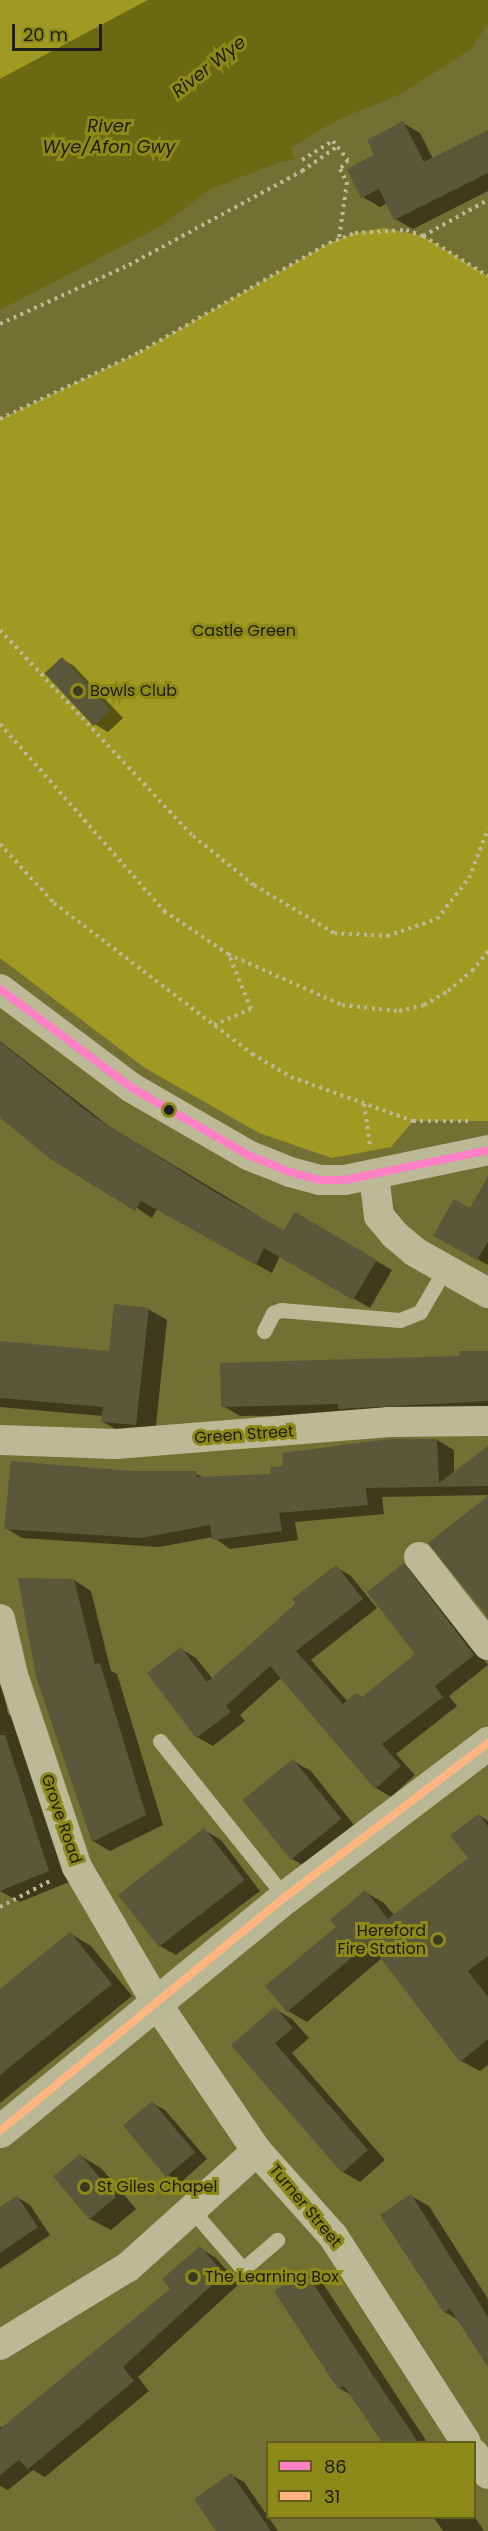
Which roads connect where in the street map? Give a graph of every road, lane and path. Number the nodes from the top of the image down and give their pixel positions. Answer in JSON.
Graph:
{"nodes":[{"id":1,"x":338,"y":146,"type":"junction"},
{"id":2,"x":302,"y":160,"type":"dead end"},
{"id":3,"x":488,"y":200,"type":"edge"},
{"id":4,"x":423,"y":236,"type":"junction"},
{"id":5,"x":339,"y":239,"type":"junction"},
{"id":6,"x":488,"y":276,"type":"edge"},
{"id":7,"x":0,"y":324,"type":"edge"},
{"id":8,"x":0,"y":419,"type":"edge"},
{"id":9,"x":0,"y":630,"type":"edge"},
{"id":10,"x":0,"y":724,"type":"edge"},
{"id":11,"x":488,"y":829,"type":"edge"},
{"id":12,"x":0,"y":844,"type":"edge"},
{"id":13,"x":488,"y":951,"type":"edge"},
{"id":14,"x":228,"y":954,"type":"junction"},
{"id":15,"x":0,"y":989,"type":"edge"},
{"id":16,"x":214,"y":1025,"type":"junction"},
{"id":17,"x":364,"y":1104,"type":"junction"},
{"id":18,"x":477,"y":1121,"type":"dead end"},
{"id":19,"x":488,"y":1150,"type":"edge"},
{"id":20,"x":374,"y":1176,"type":"junction"},
{"id":21,"x":445,"y":1269,"type":"junction"},
{"id":22,"x":488,"y":1293,"type":"edge"},
{"id":23,"x":264,"y":1331,"type":"dead end"},
{"id":24,"x":488,"y":1421,"type":"edge"},
{"id":25,"x":0,"y":1440,"type":"edge"},
{"id":26,"x":419,"y":1557,"type":"dead end"},
{"id":27,"x":0,"y":1619,"type":"edge"},
{"id":28,"x":488,"y":1645,"type":"edge"},
{"id":29,"x":160,"y":1741,"type":"dead end"},
{"id":30,"x":488,"y":1743,"type":"edge"},
{"id":31,"x":77,"y":1867,"type":"junction"},
{"id":32,"x":285,"y":1897,"type":"junction"},
{"id":33,"x":0,"y":1907,"type":"edge"},
{"id":34,"x":157,"y":2004,"type":"junction"},
{"id":35,"x":0,"y":2131,"type":"edge"},
{"id":36,"x":257,"y":2151,"type":"junction"},
{"id":37,"x":192,"y":2210,"type":"junction"},
{"id":38,"x":277,"y":2240,"type":"dead end"},
{"id":39,"x":0,"y":2345,"type":"edge"},
{"id":40,"x":465,"y":2441,"type":"edge"},
{"id":41,"x":476,"y":2457,"type":"edge"},
{"id":42,"x":488,"y":2474,"type":"edge"}],
"edges":[{"from":1,"to":2,"type":"path"},
{"from":1,"to":5,"type":"path"},
{"from":1,"to":7,"type":"path"},
{"from":3,"to":4,"type":"path"},
{"from":4,"to":5,"type":"path"},
{"from":4,"to":6,"type":"path"},
{"from":5,"to":8,"type":"path"},
{"from":9,"to":11,"type":"path"},
{"from":10,"to":14,"type":"path"},
{"from":12,"to":16,"type":"path"},
{"from":13,"to":14,"type":"path"},
{"from":14,"to":16,"type":"path"},
{"from":15,"to":20,"type":"street"},
{"from":16,"to":17,"type":"path"},
{"from":17,"to":18,"type":"path"},
{"from":17,"to":20,"type":"path"},
{"from":19,"to":20,"type":"street"},
{"from":20,"to":21,"type":"street"},
{"from":21,"to":22,"type":"street"},
{"from":21,"to":23,"type":"lane"},
{"from":24,"to":25,"type":"street","name":"Green Street"},
{"from":26,"to":28,"type":"street"},
{"from":27,"to":31,"type":"street","name":"Grove Road"},
{"from":29,"to":32,"type":"lane"},
{"from":30,"to":32,"type":"highway"},
{"from":31,"to":33,"type":"path"},
{"from":31,"to":34,"type":"street","name":"Grove Road"},
{"from":32,"to":34,"type":"highway"},
{"from":34,"to":35,"type":"highway"},
{"from":34,"to":36,"type":"street","name":"Turner Street"},
{"from":36,"to":37,"type":"street"},
{"from":36,"to":40,"type":"street","name":"Turner Street"},
{"from":37,"to":38,"type":"lane"},
{"from":37,"to":39,"type":"street"},
{"from":41,"to":42,"type":"street"}]}
